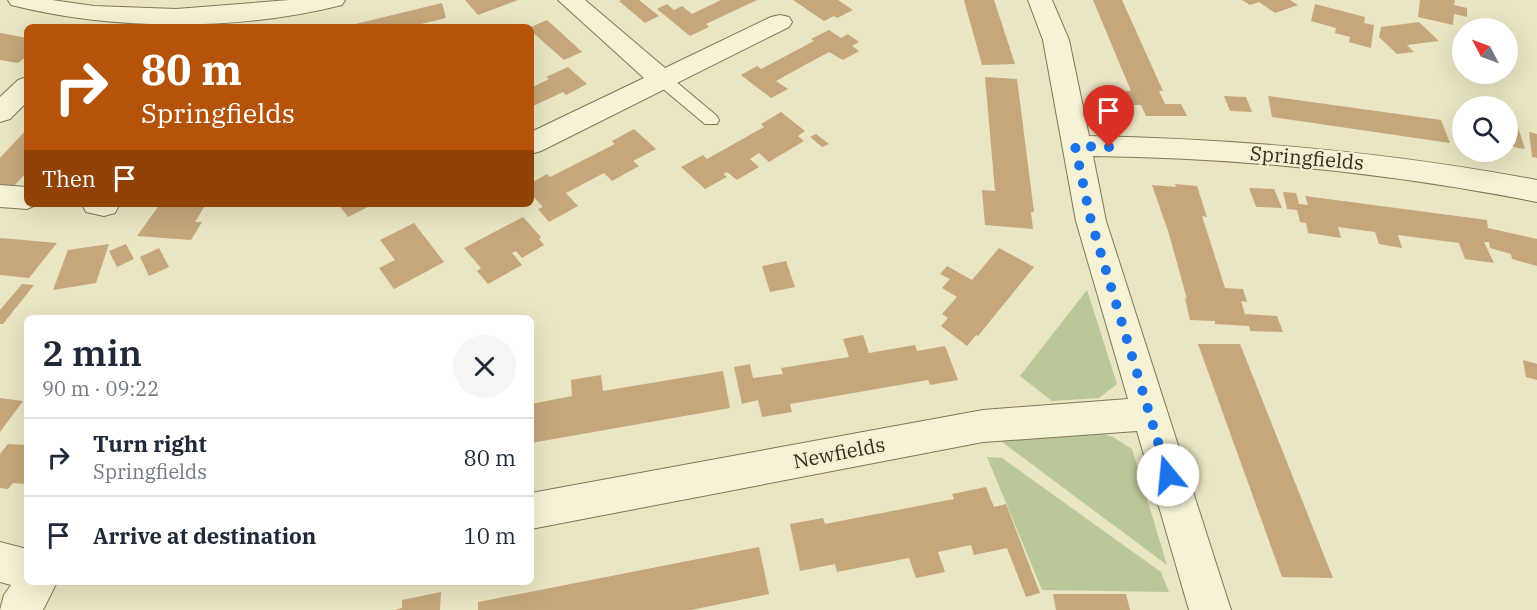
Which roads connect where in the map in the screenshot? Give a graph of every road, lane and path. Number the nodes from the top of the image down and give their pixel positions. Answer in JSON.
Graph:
{"nodes":[{"id":1,"x":20,"y":0,"type":"edge"},
{"id":2,"x":333,"y":0,"type":"edge"},
{"id":3,"x":570,"y":0,"type":"edge"},
{"id":4,"x":1040,"y":0,"type":"edge"},
{"id":5,"x":93,"y":20,"type":"edge"},
{"id":6,"x":780,"y":22,"type":"dead end"},
{"id":7,"x":662,"y":79,"type":"junction"},
{"id":8,"x":24,"y":89,"type":"edge"},
{"id":9,"x":0,"y":113,"type":"edge"},
{"id":10,"x":711,"y":120,"type":"dead end"},
{"id":11,"x":534,"y":143,"type":"edge"},
{"id":12,"x":1075,"y":146,"type":"junction"},
{"id":13,"x":1537,"y":191,"type":"edge"},
{"id":14,"x":0,"y":196,"type":"edge"},
{"id":15,"x":24,"y":198,"type":"edge"},
{"id":16,"x":1150,"y":414,"type":"junction"},
{"id":17,"x":534,"y":510,"type":"edge"},
{"id":18,"x":0,"y":562,"type":"edge"},
{"id":19,"x":24,"y":568,"type":"edge"},
{"id":20,"x":34,"y":585,"type":"edge"},
{"id":21,"x":19,"y":610,"type":"edge"},
{"id":22,"x":1210,"y":610,"type":"edge"}],
"edges":[{"from":1,"to":5,"type":"street"},
{"from":2,"to":5,"type":"street"},
{"from":3,"to":7,"type":"street"},
{"from":4,"to":12,"type":"street"},
{"from":6,"to":7,"type":"street"},
{"from":7,"to":10,"type":"lane"},
{"from":7,"to":11,"type":"street"},
{"from":8,"to":9,"type":"street"},
{"from":12,"to":13,"type":"street","name":"Springfields"},
{"from":12,"to":16,"type":"street"},
{"from":14,"to":15,"type":"street"},
{"from":16,"to":17,"type":"street","name":"Newfields"},
{"from":16,"to":22,"type":"street"},
{"from":18,"to":19,"type":"street"},
{"from":20,"to":21,"type":"street"}]}
